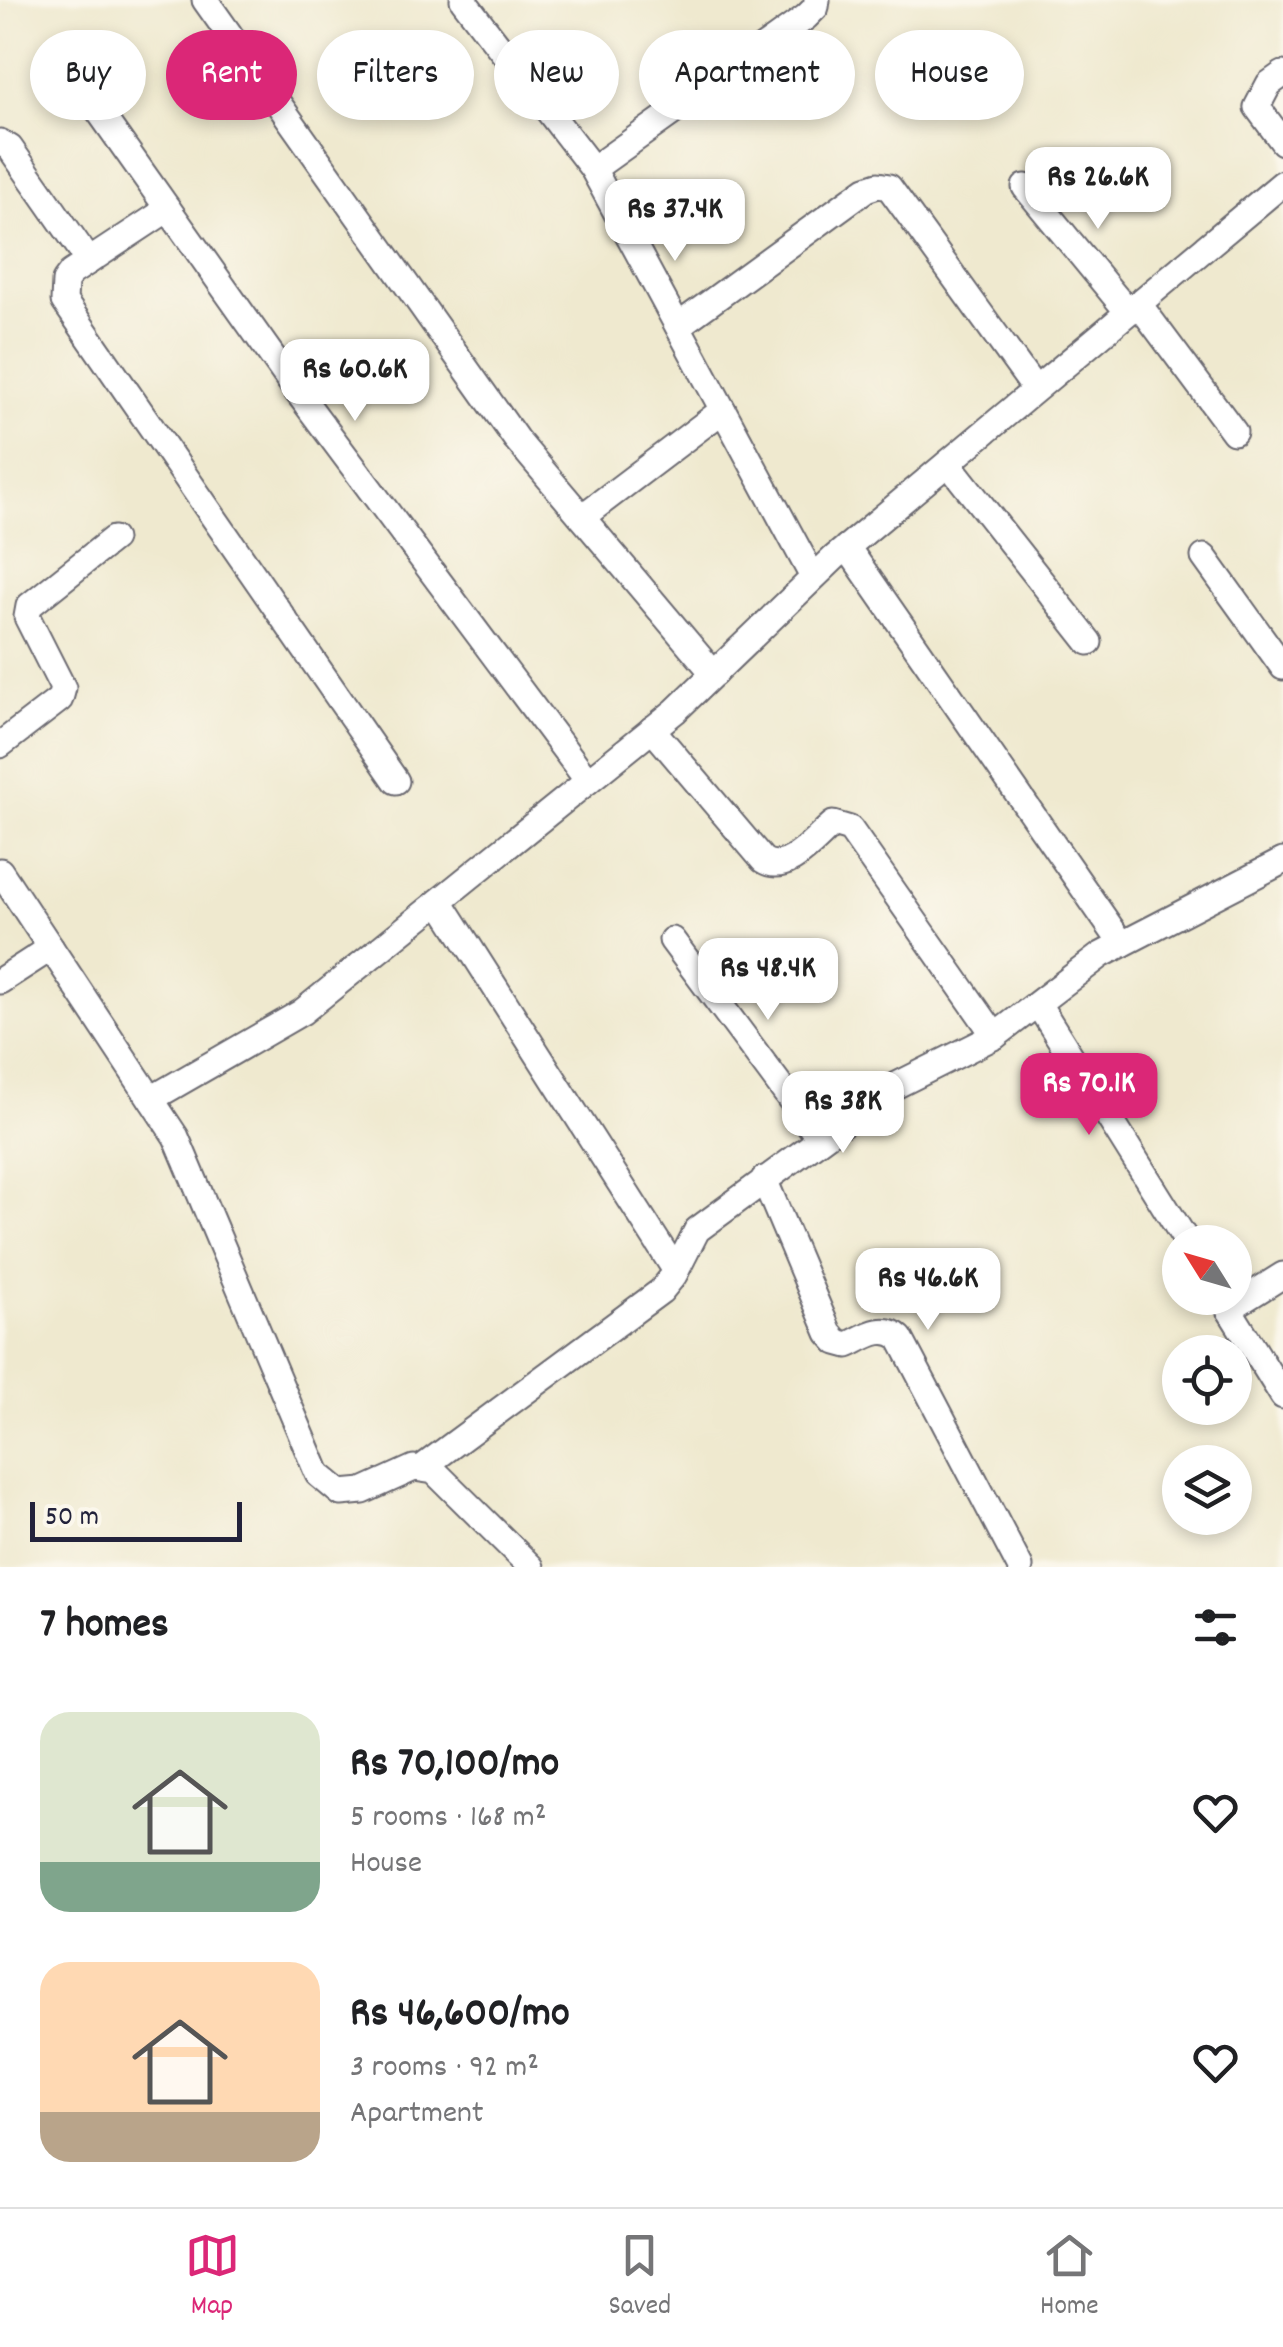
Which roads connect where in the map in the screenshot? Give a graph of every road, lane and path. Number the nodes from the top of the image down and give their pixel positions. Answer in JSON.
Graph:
{"nodes":[{"id":1,"x":205,"y":0,"type":"edge"},
{"id":2,"x":462,"y":0,"type":"edge"},
{"id":3,"x":818,"y":0,"type":"edge"},
{"id":4,"x":1283,"y":74,"type":"edge"},
{"id":5,"x":105,"y":120,"type":"edge"},
{"id":6,"x":0,"y":142,"type":"edge"},
{"id":7,"x":1283,"y":142,"type":"edge"},
{"id":8,"x":592,"y":169,"type":"junction"},
{"id":9,"x":1283,"y":183,"type":"edge"},
{"id":10,"x":1025,"y":187,"type":"dead end"},
{"id":11,"x":168,"y":209,"type":"junction"},
{"id":12,"x":89,"y":260,"type":"junction"},
{"id":13,"x":1133,"y":308,"type":"junction"},
{"id":14,"x":678,"y":326,"type":"junction"},
{"id":15,"x":1035,"y":390,"type":"junction"},
{"id":16,"x":723,"y":410,"type":"junction"},
{"id":17,"x":1234,"y":432,"type":"dead end"},
{"id":18,"x":948,"y":463,"type":"junction"},
{"id":19,"x":582,"y":517,"type":"junction"},
{"id":20,"x":113,"y":539,"type":"dead end"},
{"id":21,"x":847,"y":547,"type":"junction"},
{"id":22,"x":1204,"y":557,"type":"dead end"},
{"id":23,"x":813,"y":578,"type":"junction"},
{"id":24,"x":1089,"y":642,"type":"dead end"},
{"id":25,"x":1283,"y":667,"type":"edge"},
{"id":26,"x":714,"y":674,"type":"junction"},
{"id":27,"x":652,"y":729,"type":"junction"},
{"id":28,"x":0,"y":745,"type":"edge"},
{"id":29,"x":396,"y":781,"type":"dead end"},
{"id":30,"x":588,"y":782,"type":"junction"},
{"id":31,"x":1283,"y":861,"type":"edge"},
{"id":32,"x":0,"y":871,"type":"edge"},
{"id":33,"x":440,"y":901,"type":"junction"},
{"id":34,"x":672,"y":940,"type":"dead end"},
{"id":35,"x":1122,"y":944,"type":"junction"},
{"id":36,"x":51,"y":948,"type":"junction"},
{"id":37,"x":0,"y":981,"type":"edge"},
{"id":38,"x":1038,"y":1004,"type":"junction"},
{"id":39,"x":995,"y":1036,"type":"junction"},
{"id":40,"x":151,"y":1100,"type":"junction"},
{"id":41,"x":820,"y":1139,"type":"junction"},
{"id":42,"x":764,"y":1179,"type":"junction"},
{"id":43,"x":1176,"y":1225,"type":"edge"},
{"id":44,"x":676,"y":1271,"type":"junction"},
{"id":45,"x":1283,"y":1275,"type":"edge"},
{"id":46,"x":1252,"y":1290,"type":"edge"},
{"id":47,"x":1232,"y":1315,"type":"edge"},
{"id":48,"x":1283,"y":1396,"type":"edge"},
{"id":49,"x":423,"y":1467,"type":"junction"},
{"id":50,"x":532,"y":1567,"type":"edge"},
{"id":51,"x":1020,"y":1567,"type":"edge"}],
"edges":[{"from":1,"to":19,"type":"street"},
{"from":2,"to":8,"type":"street"},
{"from":3,"to":8,"type":"street"},
{"from":4,"to":7,"type":"street"},
{"from":5,"to":11,"type":"street"},
{"from":6,"to":12,"type":"street"},
{"from":8,"to":14,"type":"street"},
{"from":9,"to":13,"type":"street"},
{"from":10,"to":13,"type":"street"},
{"from":11,"to":12,"type":"street"},
{"from":11,"to":30,"type":"street"},
{"from":12,"to":29,"type":"street"},
{"from":13,"to":15,"type":"street"},
{"from":13,"to":17,"type":"street"},
{"from":14,"to":15,"type":"street"},
{"from":14,"to":16,"type":"street"},
{"from":15,"to":18,"type":"street"},
{"from":16,"to":19,"type":"street"},
{"from":16,"to":23,"type":"street"},
{"from":18,"to":21,"type":"street"},
{"from":18,"to":24,"type":"street"},
{"from":19,"to":26,"type":"street"},
{"from":20,"to":28,"type":"street"},
{"from":21,"to":23,"type":"street"},
{"from":21,"to":35,"type":"street"},
{"from":22,"to":25,"type":"street"},
{"from":23,"to":26,"type":"street"},
{"from":26,"to":27,"type":"street"},
{"from":27,"to":30,"type":"street"},
{"from":27,"to":39,"type":"street"},
{"from":30,"to":33,"type":"street"},
{"from":31,"to":35,"type":"street"},
{"from":32,"to":36,"type":"street"},
{"from":33,"to":40,"type":"street"},
{"from":33,"to":44,"type":"street"},
{"from":34,"to":41,"type":"street"},
{"from":35,"to":38,"type":"street"},
{"from":36,"to":37,"type":"street"},
{"from":36,"to":40,"type":"street"},
{"from":38,"to":39,"type":"street"},
{"from":38,"to":43,"type":"street"},
{"from":39,"to":41,"type":"street"},
{"from":40,"to":49,"type":"street"},
{"from":41,"to":42,"type":"street"},
{"from":42,"to":44,"type":"street"},
{"from":42,"to":51,"type":"street"},
{"from":44,"to":49,"type":"street"},
{"from":45,"to":46,"type":"street"},
{"from":47,"to":48,"type":"street"},
{"from":49,"to":50,"type":"street"}]}
